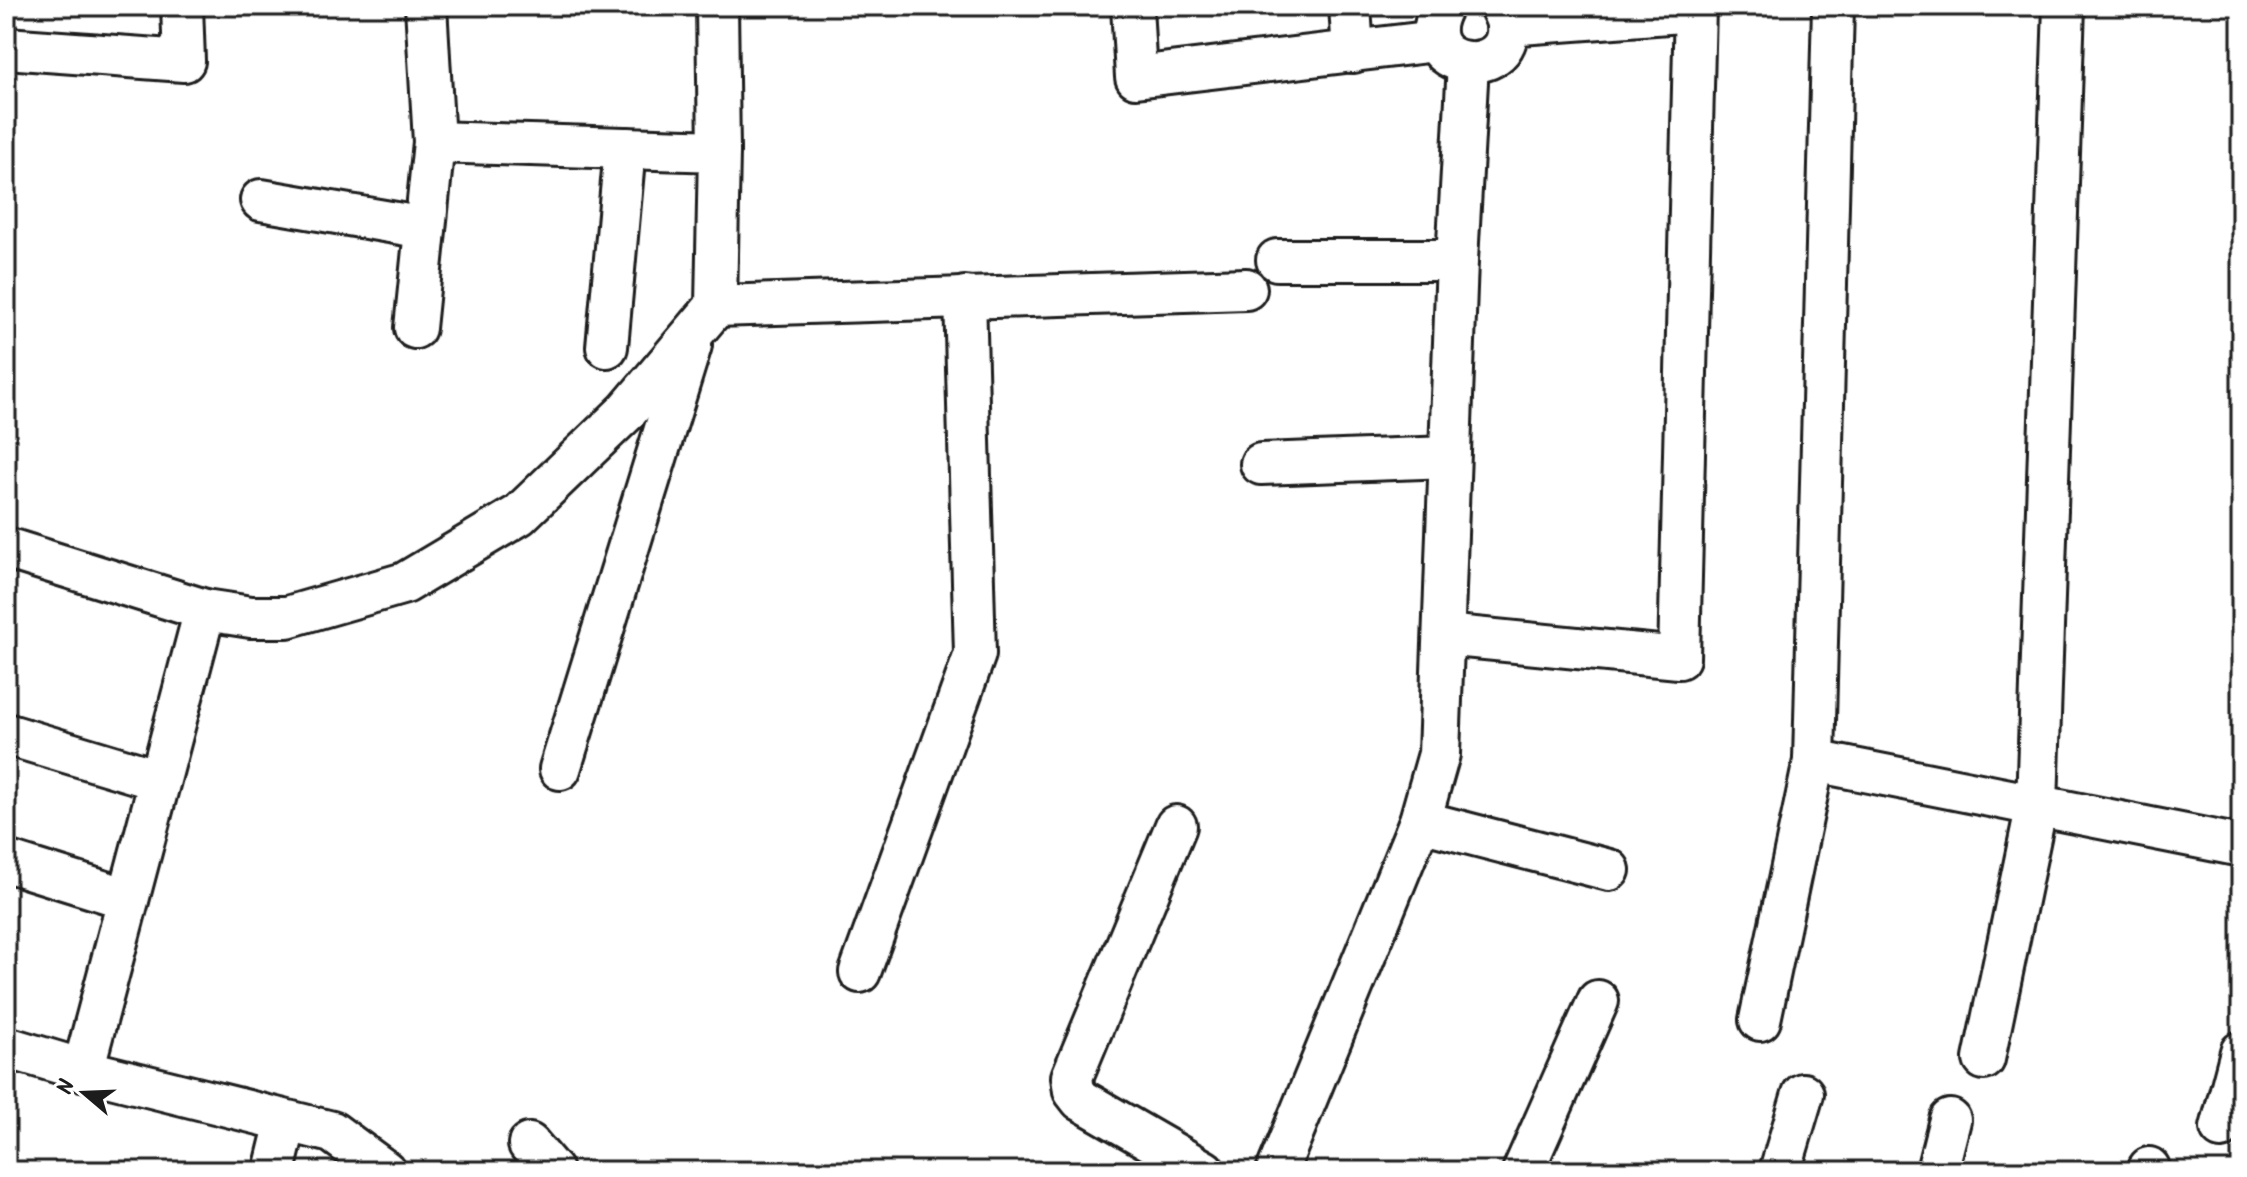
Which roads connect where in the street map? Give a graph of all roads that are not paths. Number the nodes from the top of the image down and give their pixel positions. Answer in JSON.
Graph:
{"nodes":[{"id":1,"x":182,"y":6,"type":"edge"},
{"id":2,"x":426,"y":6,"type":"edge"},
{"id":3,"x":717,"y":6,"type":"edge"},
{"id":4,"x":1132,"y":6,"type":"edge"},
{"id":5,"x":1350,"y":6,"type":"edge"},
{"id":6,"x":1833,"y":6,"type":"edge"},
{"id":7,"x":2064,"y":6,"type":"edge"},
{"id":8,"x":1695,"y":8,"type":"edge"},
{"id":9,"x":1504,"y":16,"type":"edge"},
{"id":10,"x":1439,"y":23,"type":"edge"},
{"id":11,"x":6,"y":48,"type":"edge"},
{"id":12,"x":1353,"y":52,"type":"junction"},
{"id":13,"x":1468,"y":64,"type":"junction"},
{"id":14,"x":434,"y":142,"type":"junction"},
{"id":15,"x":625,"y":148,"type":"junction"},
{"id":16,"x":719,"y":151,"type":"junction"},
{"id":17,"x":261,"y":200,"type":"dead end"},
{"id":18,"x":425,"y":228,"type":"junction"},
{"id":19,"x":1277,"y":260,"type":"dead end"},
{"id":20,"x":1457,"y":260,"type":"junction"},
{"id":21,"x":1246,"y":289,"type":"dead end"},
{"id":22,"x":965,"y":297,"type":"junction"},
{"id":23,"x":706,"y":318,"type":"junction"},
{"id":24,"x":415,"y":328,"type":"dead end"},
{"id":25,"x":607,"y":347,"type":"dead end"},
{"id":26,"x":1449,"y":457,"type":"junction"},
{"id":27,"x":1261,"y":464,"type":"dead end"},
{"id":28,"x":6,"y":548,"type":"edge"},
{"id":29,"x":205,"y":610,"type":"junction"},
{"id":30,"x":1444,"y":635,"type":"junction"},
{"id":31,"x":6,"y":734,"type":"edge"},
{"id":32,"x":1814,"y":761,"type":"junction"},
{"id":33,"x":560,"y":769,"type":"dead end"},
{"id":34,"x":159,"y":780,"type":"junction"},
{"id":35,"x":2037,"y":804,"type":"junction"},
{"id":36,"x":1420,"y":821,"type":"junction"},
{"id":37,"x":1176,"y":826,"type":"dead end"},
{"id":38,"x":2241,"y":846,"type":"edge"},
{"id":39,"x":6,"y":861,"type":"edge"},
{"id":40,"x":1609,"y":870,"type":"dead end"},
{"id":41,"x":128,"y":899,"type":"junction"},
{"id":42,"x":860,"y":972,"type":"dead end"},
{"id":43,"x":1598,"y":1001,"type":"dead end"},
{"id":44,"x":1760,"y":1020,"type":"dead end"},
{"id":45,"x":6,"y":1047,"type":"edge"},
{"id":46,"x":2241,"y":1052,"type":"edge"},
{"id":47,"x":1984,"y":1059,"type":"dead end"},
{"id":48,"x":83,"y":1070,"type":"junction"},
{"id":49,"x":1803,"y":1094,"type":"dead end"},
{"id":50,"x":1950,"y":1120,"type":"dead end"},
{"id":51,"x":286,"y":1122,"type":"junction"},
{"id":52,"x":2221,"y":1128,"type":"dead end"},
{"id":53,"x":274,"y":1171,"type":"edge"},
{"id":54,"x":385,"y":1171,"type":"edge"},
{"id":55,"x":1204,"y":1171,"type":"edge"},
{"id":56,"x":1277,"y":1171,"type":"edge"},
{"id":57,"x":1523,"y":1171,"type":"edge"},
{"id":58,"x":1780,"y":1171,"type":"edge"},
{"id":59,"x":1937,"y":1171,"type":"edge"}],
"edges":[{"from":1,"to":11,"type":"street"},
{"from":2,"to":14,"type":"street"},
{"from":3,"to":16,"type":"street"},
{"from":4,"to":12,"type":"street"},
{"from":5,"to":12,"type":"street"},
{"from":6,"to":32,"type":"street"},
{"from":7,"to":35,"type":"street"},
{"from":8,"to":9,"type":"street"},
{"from":8,"to":30,"type":"street"},
{"from":9,"to":13,"type":"street"},
{"from":10,"to":12,"type":"street"},
{"from":10,"to":13,"type":"street"},
{"from":13,"to":20,"type":"street"},
{"from":14,"to":15,"type":"street"},
{"from":14,"to":18,"type":"street"},
{"from":15,"to":16,"type":"street"},
{"from":15,"to":25,"type":"street"},
{"from":16,"to":23,"type":"street"},
{"from":17,"to":18,"type":"street"},
{"from":18,"to":24,"type":"street"},
{"from":19,"to":20,"type":"street"},
{"from":20,"to":26,"type":"street"},
{"from":21,"to":22,"type":"street"},
{"from":22,"to":23,"type":"street"},
{"from":22,"to":42,"type":"street"},
{"from":23,"to":29,"type":"street"},
{"from":23,"to":33,"type":"street"},
{"from":26,"to":27,"type":"street"},
{"from":26,"to":30,"type":"street"},
{"from":28,"to":29,"type":"street"},
{"from":29,"to":34,"type":"street"},
{"from":30,"to":36,"type":"street"},
{"from":31,"to":34,"type":"street"},
{"from":32,"to":35,"type":"street"},
{"from":32,"to":44,"type":"street"},
{"from":34,"to":41,"type":"street"},
{"from":35,"to":38,"type":"street"},
{"from":35,"to":47,"type":"street"},
{"from":36,"to":40,"type":"street"},
{"from":36,"to":56,"type":"street"},
{"from":37,"to":55,"type":"street"},
{"from":39,"to":41,"type":"street"},
{"from":41,"to":48,"type":"street"},
{"from":43,"to":57,"type":"street"},
{"from":45,"to":48,"type":"street"},
{"from":46,"to":52,"type":"street"},
{"from":48,"to":51,"type":"street"},
{"from":49,"to":58,"type":"street"},
{"from":50,"to":59,"type":"street"},
{"from":51,"to":53,"type":"street"},
{"from":51,"to":54,"type":"street"}]}
